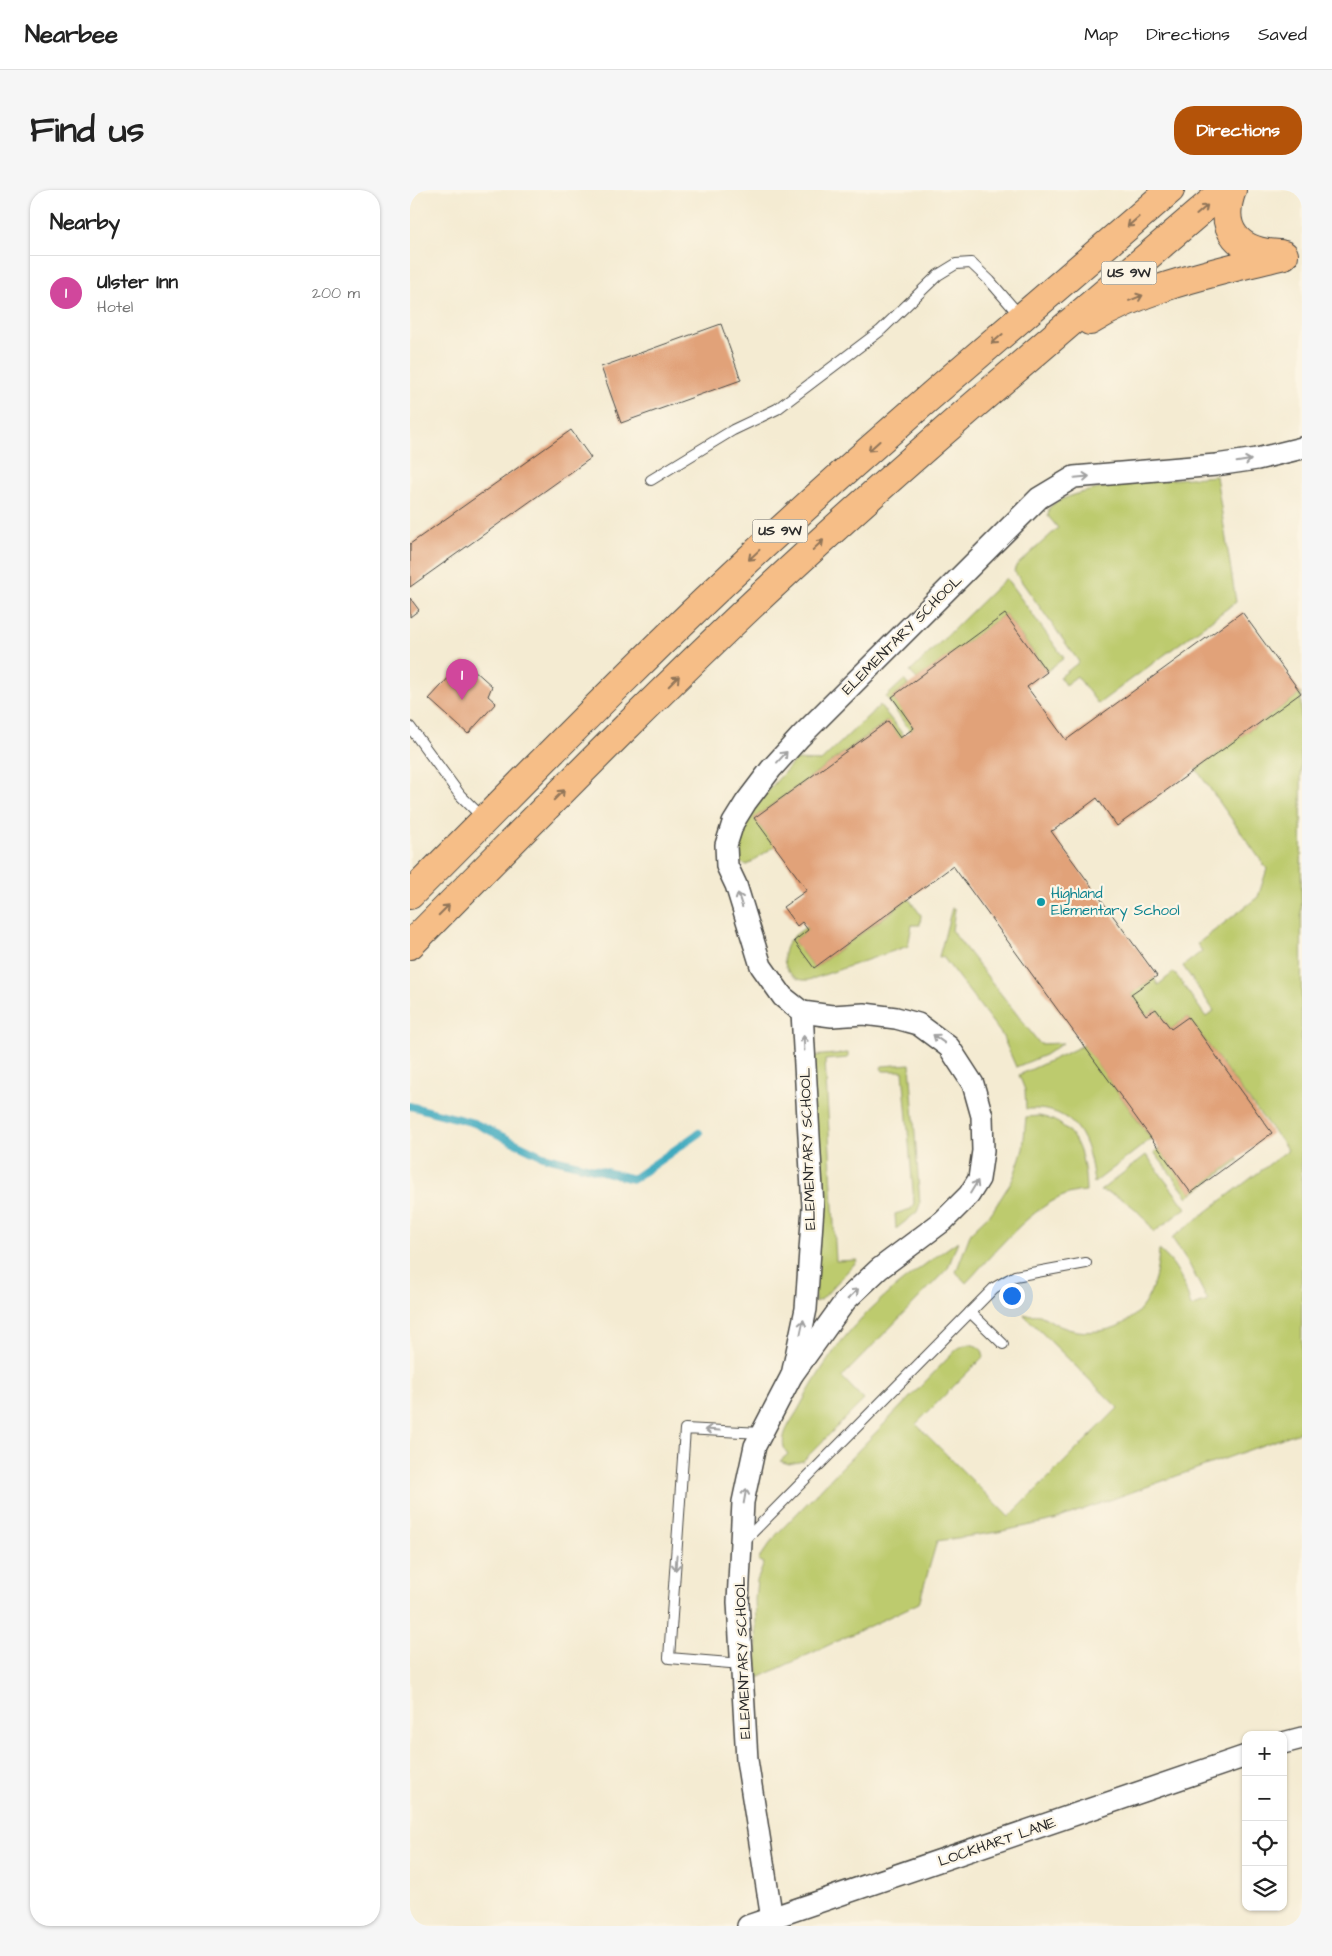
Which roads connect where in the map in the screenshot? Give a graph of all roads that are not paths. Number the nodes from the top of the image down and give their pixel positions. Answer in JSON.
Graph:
{"nodes":[{"id":1,"x":1170,"y":190,"type":"edge"},
{"id":2,"x":1225,"y":190,"type":"edge"},
{"id":3,"x":1232,"y":190,"type":"edge"},
{"id":4,"x":1293,"y":253,"type":"edge"},
{"id":5,"x":1022,"y":318,"type":"junction"},
{"id":6,"x":1033,"y":356,"type":"junction"},
{"id":7,"x":1302,"y":448,"type":"edge"},
{"id":8,"x":651,"y":480,"type":"dead end"},
{"id":9,"x":410,"y":727,"type":"edge"},
{"id":10,"x":485,"y":819,"type":"junction"},
{"id":11,"x":410,"y":894,"type":"edge"},
{"id":12,"x":410,"y":945,"type":"edge"},
{"id":13,"x":802,"y":1012,"type":"junction"},
{"id":14,"x":1086,"y":1263,"type":"dead end"},
{"id":15,"x":970,"y":1312,"type":"junction"},
{"id":16,"x":1004,"y":1344,"type":"dead end"},
{"id":17,"x":792,"y":1374,"type":"junction"},
{"id":18,"x":761,"y":1433,"type":"junction"},
{"id":19,"x":741,"y":1544,"type":"junction"},
{"id":20,"x":742,"y":1664,"type":"junction"},
{"id":21,"x":1302,"y":1738,"type":"edge"},
{"id":22,"x":1287,"y":1742,"type":"edge"},
{"id":23,"x":1242,"y":1757,"type":"edge"},
{"id":24,"x":772,"y":1919,"type":"junction"},
{"id":25,"x":748,"y":1926,"type":"edge"}],
"edges":[{"from":1,"to":5,"type":"highway","number":"US 9W","one_way":true},
{"from":6,"to":2,"type":"highway","number":"US 9W","one_way":true},
{"from":3,"to":4,"type":"highway"},
{"from":6,"to":4,"type":"highway","one_way":true},
{"from":5,"to":8,"type":"lane"},
{"from":5,"to":10,"type":"highway","number":"US 9W","one_way":true},
{"from":12,"to":6,"type":"highway","number":"US 9W","one_way":true},
{"from":13,"to":7,"type":"street","name":"ELEMENTARY SCHOOL","one_way":true},
{"from":9,"to":10,"type":"lane"},
{"from":10,"to":11,"type":"highway","number":"US 9W"},
{"from":17,"to":13,"type":"street","name":"ELEMENTARY SCHOOL","one_way":true},
{"from":17,"to":13,"type":"street","name":"ELEMENTARY SCHOOL","one_way":true},
{"from":14,"to":15,"type":"lane"},
{"from":15,"to":16,"type":"lane"},
{"from":15,"to":19,"type":"lane"},
{"from":17,"to":18,"type":"street","name":"ELEMENTARY SCHOOL"},
{"from":19,"to":18,"type":"street","name":"ELEMENTARY SCHOOL","one_way":true},
{"from":18,"to":20,"type":"lane","one_way":true},
{"from":19,"to":20,"type":"street","name":"ELEMENTARY SCHOOL"},
{"from":20,"to":24,"type":"street","name":"ELEMENTARY SCHOOL"},
{"from":21,"to":22,"type":"street"},
{"from":23,"to":24,"type":"street","name":"LOCKHART LANE"},
{"from":24,"to":25,"type":"street","name":"LOCKHART LANE"}]}
